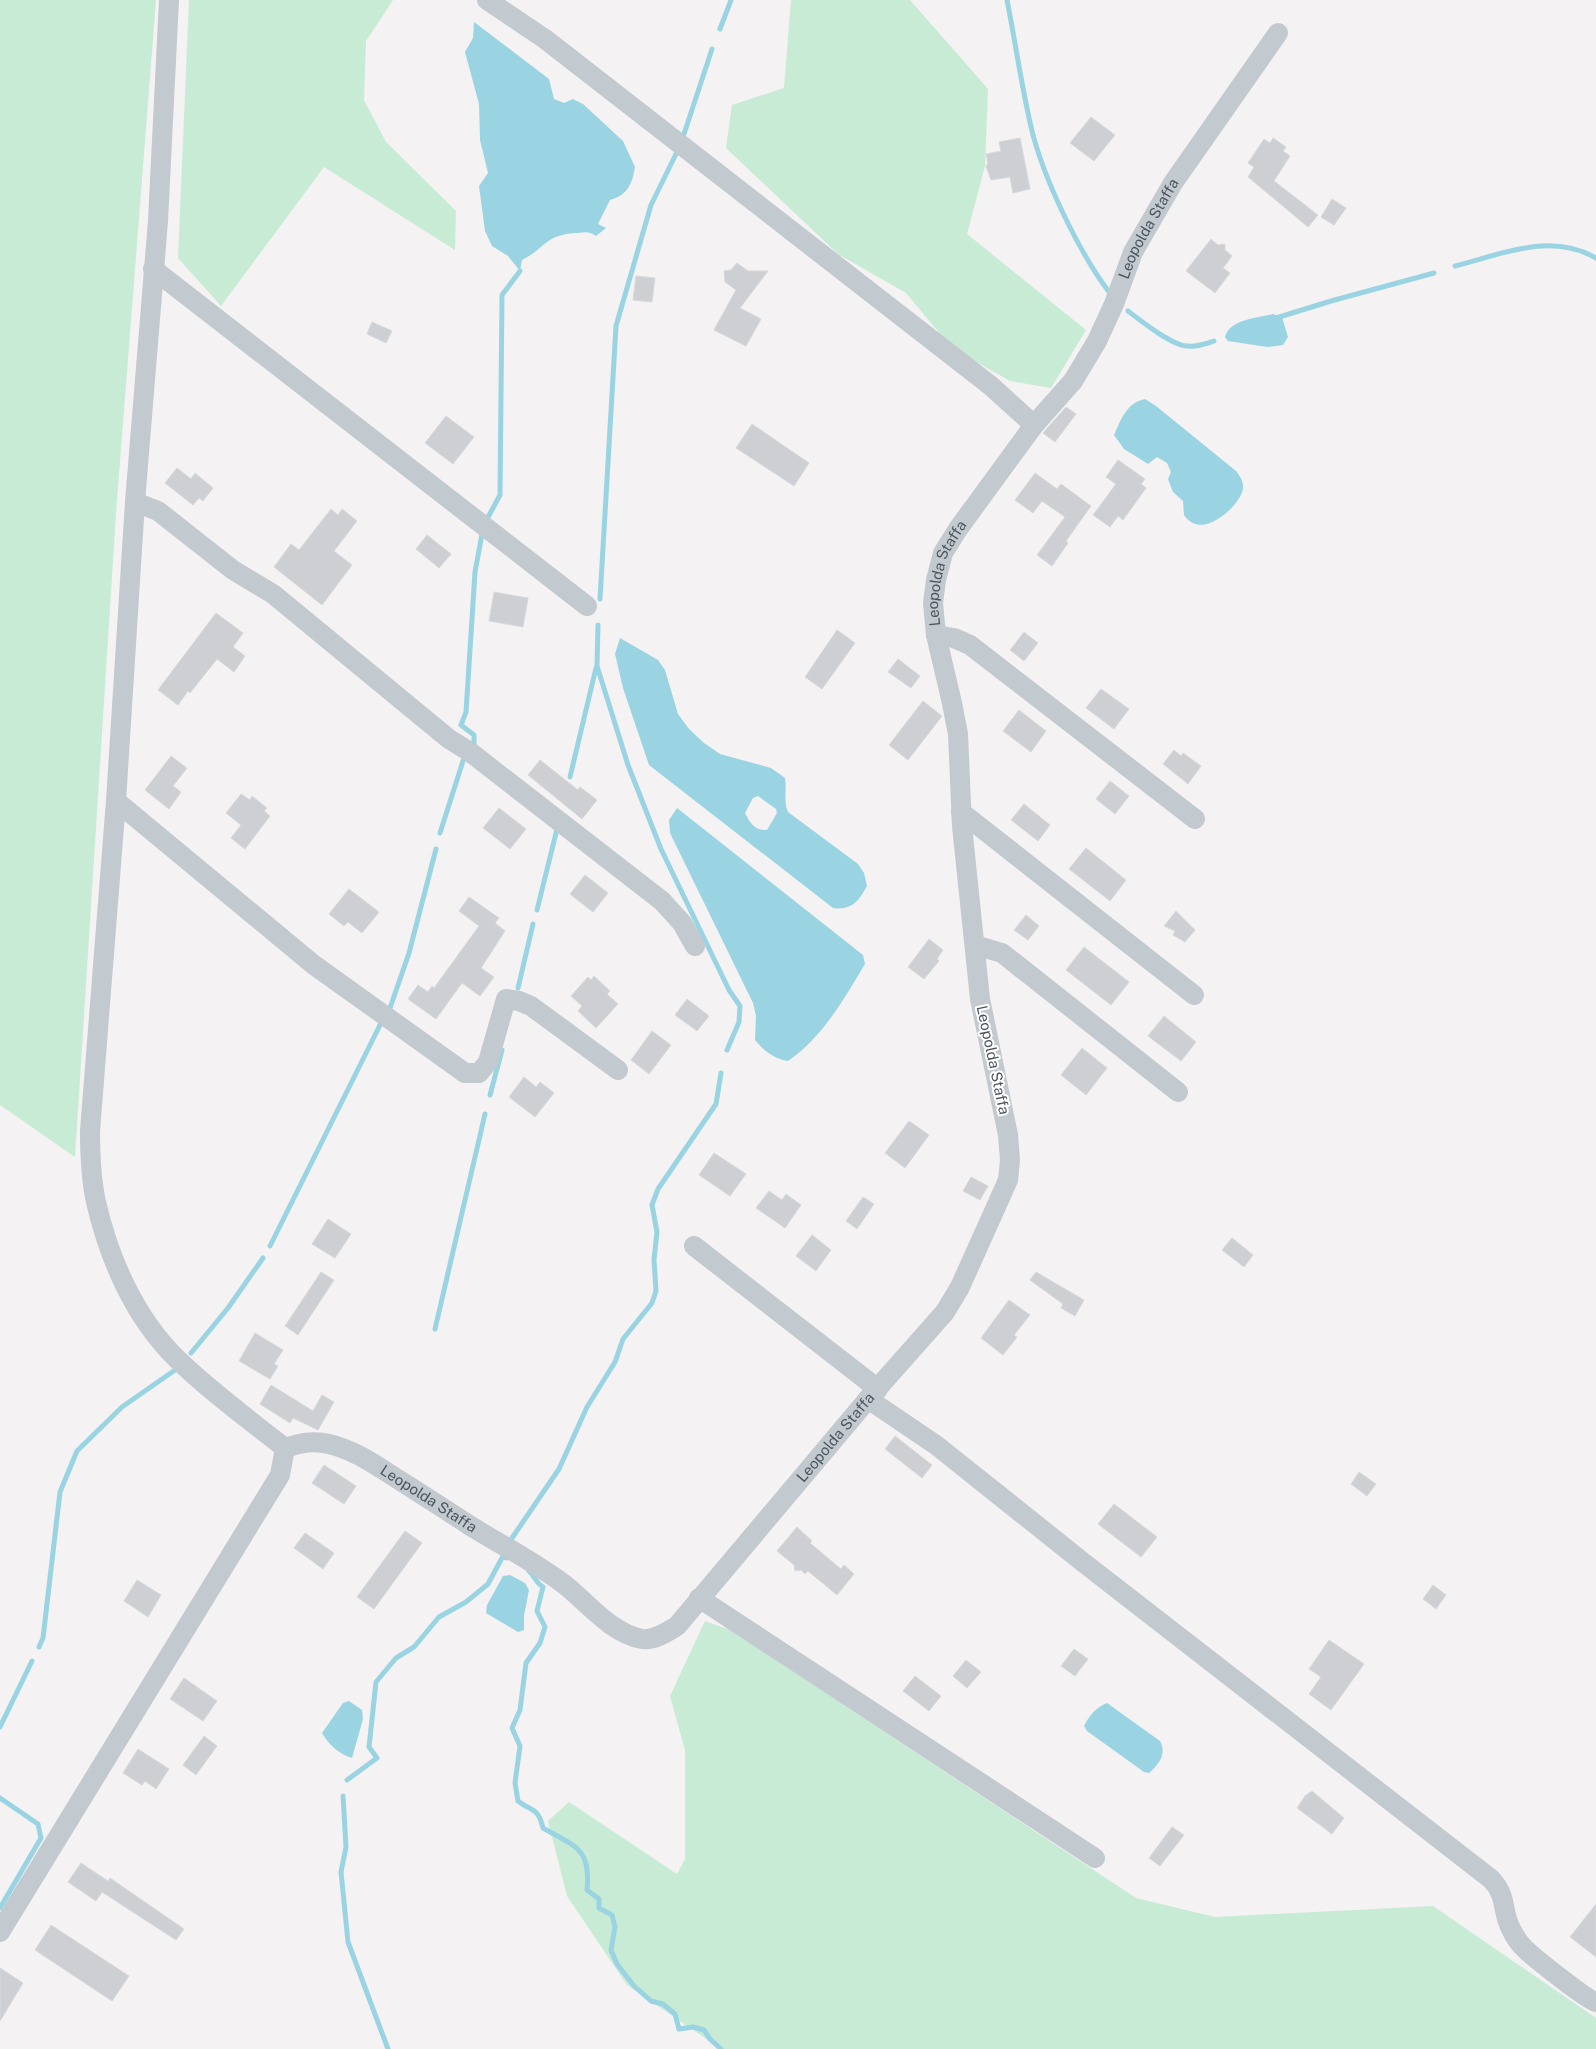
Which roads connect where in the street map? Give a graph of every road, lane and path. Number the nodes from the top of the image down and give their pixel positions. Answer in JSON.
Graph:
{"nodes":[{"id":1,"x":169,"y":0,"type":"edge"},
{"id":2,"x":487,"y":0,"type":"edge"},
{"id":3,"x":1278,"y":34,"type":"dead end"},
{"id":4,"x":153,"y":269,"type":"junction"},
{"id":5,"x":1034,"y":425,"type":"junction"},
{"id":6,"x":135,"y":502,"type":"junction"},
{"id":7,"x":588,"y":606,"type":"dead end"},
{"id":8,"x":936,"y":635,"type":"junction"},
{"id":9,"x":116,"y":801,"type":"junction"},
{"id":10,"x":962,"y":812,"type":"junction"},
{"id":11,"x":1195,"y":819,"type":"dead end"},
{"id":12,"x":976,"y":945,"type":"junction"},
{"id":13,"x":695,"y":946,"type":"dead end"},
{"id":14,"x":1194,"y":995,"type":"dead end"},
{"id":15,"x":618,"y":1070,"type":"dead end"},
{"id":16,"x":1178,"y":1092,"type":"dead end"},
{"id":17,"x":694,"y":1246,"type":"dead end"},
{"id":18,"x":873,"y":1394,"type":"junction"},
{"id":19,"x":285,"y":1448,"type":"junction"},
{"id":20,"x":700,"y":1598,"type":"junction"},
{"id":21,"x":1095,"y":1858,"type":"dead end"},
{"id":22,"x":0,"y":1932,"type":"edge"},
{"id":23,"x":1596,"y":2002,"type":"edge"}],
"edges":[{"from":1,"to":4,"type":"street"},
{"from":2,"to":5,"type":"street"},
{"from":3,"to":5,"type":"street","name":"Leopolda Staffa"},
{"from":4,"to":6,"type":"street"},
{"from":4,"to":7,"type":"street"},
{"from":5,"to":8,"type":"street","name":"Leopolda Staffa"},
{"from":6,"to":9,"type":"street"},
{"from":6,"to":13,"type":"street"},
{"from":8,"to":10,"type":"street","name":"Leopolda Staffa"},
{"from":8,"to":11,"type":"street"},
{"from":9,"to":15,"type":"street"},
{"from":9,"to":19,"type":"street"},
{"from":10,"to":12,"type":"street","name":"Leopolda Staffa"},
{"from":10,"to":14,"type":"street"},
{"from":12,"to":16,"type":"street"},
{"from":12,"to":18,"type":"street","name":"Leopolda Staffa"},
{"from":17,"to":18,"type":"street"},
{"from":18,"to":20,"type":"street","name":"Leopolda Staffa"},
{"from":18,"to":23,"type":"street"},
{"from":19,"to":20,"type":"street","name":"Leopolda Staffa"},
{"from":19,"to":22,"type":"street"},
{"from":20,"to":21,"type":"street"}]}
